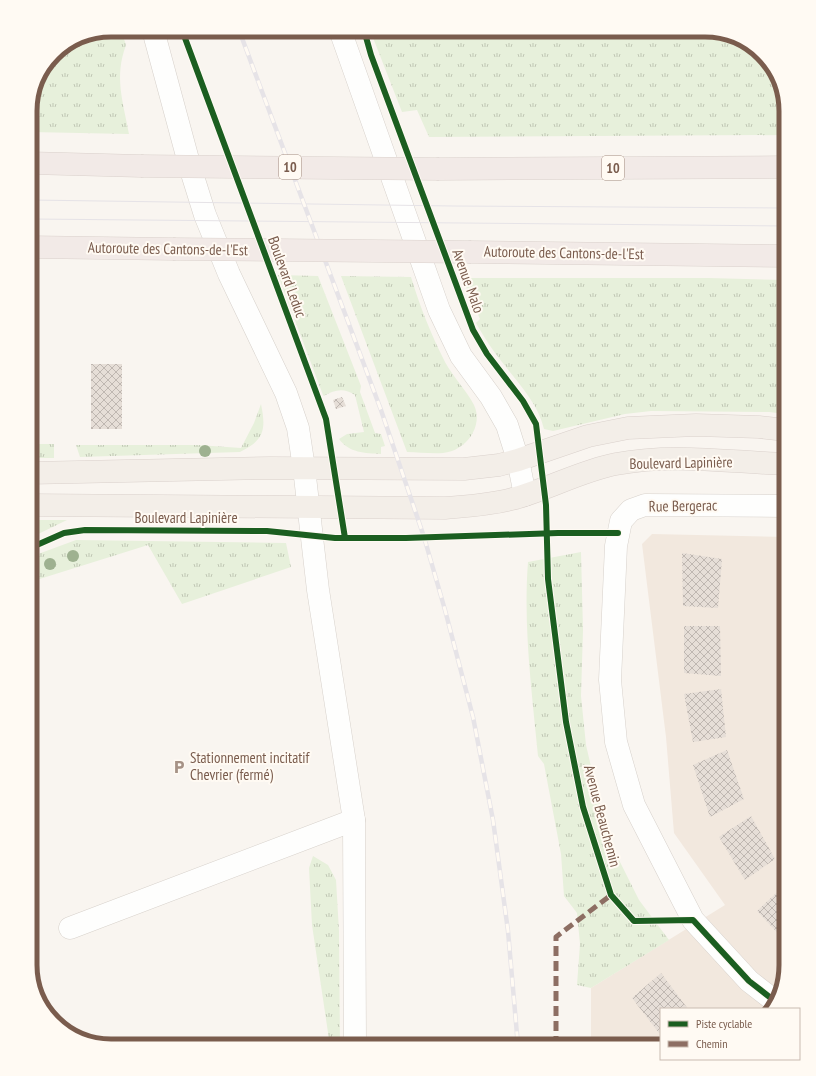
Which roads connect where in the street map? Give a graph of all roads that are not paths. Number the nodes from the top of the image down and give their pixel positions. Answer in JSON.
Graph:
{"nodes":[{"id":1,"x":154,"y":37,"type":"edge"},
{"id":2,"x":342,"y":37,"type":"edge"},
{"id":3,"x":37,"y":163,"type":"edge"},
{"id":4,"x":779,"y":167,"type":"edge"},
{"id":5,"x":37,"y":247,"type":"edge"},
{"id":6,"x":779,"y":256,"type":"edge"},
{"id":7,"x":779,"y":429,"type":"edge"},
{"id":8,"x":518,"y":460,"type":"junction"},
{"id":9,"x":779,"y":464,"type":"edge"},
{"id":10,"x":304,"y":468,"type":"junction"},
{"id":11,"x":37,"y":473,"type":"edge"},
{"id":12,"x":525,"y":495,"type":"junction"},
{"id":13,"x":37,"y":505,"type":"edge"},
{"id":14,"x":308,"y":506,"type":"junction"},
{"id":15,"x":779,"y":506,"type":"edge"},
{"id":16,"x":354,"y":820,"type":"junction"},
{"id":17,"x":70,"y":928,"type":"dead end"},
{"id":18,"x":771,"y":998,"type":"edge"},
{"id":19,"x":355,"y":1039,"type":"edge"}],
"edges":[{"from":1,"to":10,"type":"street"},
{"from":2,"to":8,"type":"street"},
{"from":3,"to":4,"type":"highway","number":"10","bridge":true},
{"from":5,"to":6,"type":"highway","name":"Autoroute des Cantons-de-l'Est","bridge":true},
{"from":7,"to":8,"type":"main road"},
{"from":8,"to":10,"type":"main road"},
{"from":8,"to":12,"type":"street"},
{"from":9,"to":12,"type":"main road","name":"Boulevard Lapinière"},
{"from":10,"to":11,"type":"main road"},
{"from":10,"to":14,"type":"street"},
{"from":12,"to":14,"type":"main road","name":"Boulevard Lapinière"},
{"from":13,"to":14,"type":"main road","name":"Boulevard Lapinière"},
{"from":14,"to":16,"type":"street"},
{"from":15,"to":18,"type":"street","name":"Rue Bergerac"},
{"from":16,"to":17,"type":"street"},
{"from":16,"to":19,"type":"street"}]}
